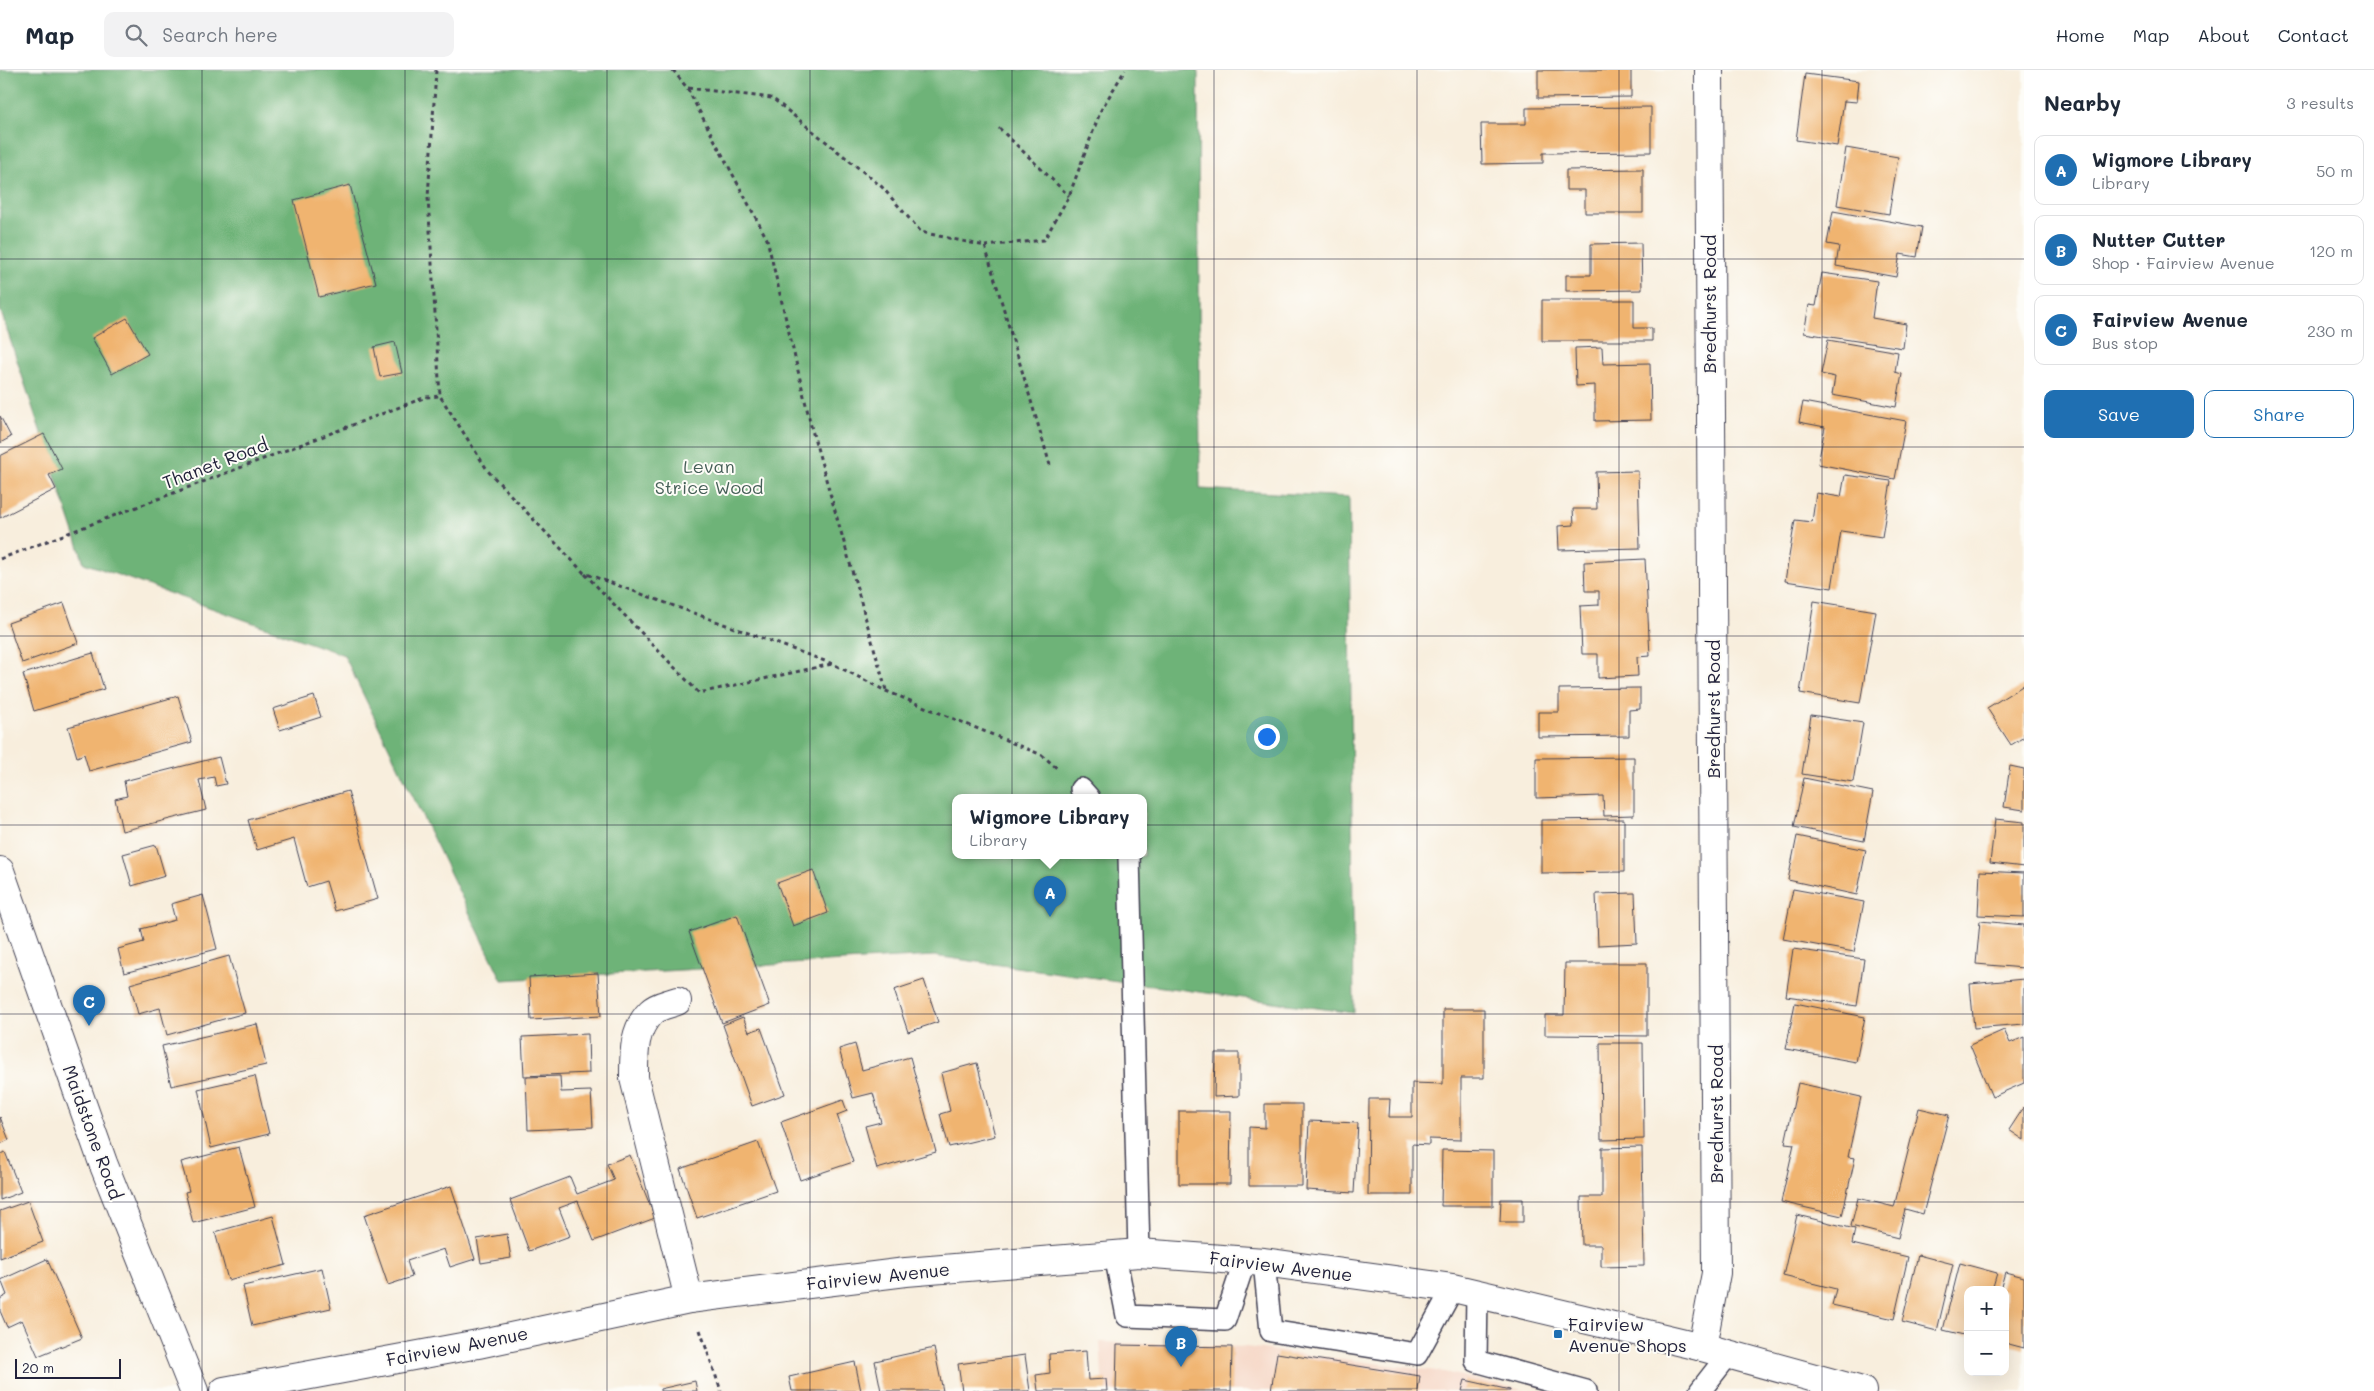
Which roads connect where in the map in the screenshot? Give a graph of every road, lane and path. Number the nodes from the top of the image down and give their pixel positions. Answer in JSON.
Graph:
{"nodes":[{"id":1,"x":436,"y":70,"type":"edge"},
{"id":2,"x":673,"y":70,"type":"edge"},
{"id":3,"x":1125,"y":70,"type":"edge"},
{"id":4,"x":1709,"y":70,"type":"edge"},
{"id":5,"x":687,"y":88,"type":"junction"},
{"id":6,"x":999,"y":128,"type":"dead end"},
{"id":7,"x":1069,"y":196,"type":"junction"},
{"id":8,"x":985,"y":246,"type":"junction"},
{"id":9,"x":440,"y":396,"type":"junction"},
{"id":10,"x":1050,"y":465,"type":"dead end"},
{"id":11,"x":0,"y":559,"type":"edge"},
{"id":12,"x":584,"y":573,"type":"junction"},
{"id":13,"x":833,"y":664,"type":"junction"},
{"id":14,"x":886,"y":691,"type":"junction"},
{"id":15,"x":1085,"y":793,"type":"edge"},
{"id":16,"x":1129,"y":859,"type":"edge"},
{"id":17,"x":0,"y":871,"type":"edge"},
{"id":18,"x":676,"y":1001,"type":"dead end"},
{"id":19,"x":1127,"y":1254,"type":"junction"},
{"id":20,"x":1254,"y":1261,"type":"junction"},
{"id":21,"x":1465,"y":1291,"type":"junction"},
{"id":22,"x":689,"y":1299,"type":"junction"},
{"id":23,"x":1702,"y":1347,"type":"junction"},
{"id":24,"x":1728,"y":1355,"type":"junction"},
{"id":25,"x":194,"y":1391,"type":"edge"},
{"id":26,"x":224,"y":1391,"type":"edge"},
{"id":27,"x":721,"y":1391,"type":"edge"},
{"id":28,"x":1586,"y":1391,"type":"edge"},
{"id":29,"x":1700,"y":1391,"type":"edge"},
{"id":30,"x":1862,"y":1391,"type":"edge"}],
"edges":[{"from":1,"to":9,"type":"path"},
{"from":2,"to":5,"type":"path"},
{"from":3,"to":7,"type":"path"},
{"from":4,"to":23,"type":"street","name":"Bredhurst Road"},
{"from":5,"to":8,"type":"path"},
{"from":5,"to":14,"type":"path"},
{"from":6,"to":7,"type":"path"},
{"from":7,"to":8,"type":"path"},
{"from":8,"to":10,"type":"path"},
{"from":9,"to":11,"type":"path","name":"Thanet Road"},
{"from":9,"to":12,"type":"path"},
{"from":12,"to":13,"type":"path"},
{"from":12,"to":13,"type":"path"},
{"from":13,"to":14,"type":"path"},
{"from":14,"to":15,"type":"path"},
{"from":16,"to":19,"type":"lane"},
{"from":17,"to":25,"type":"street","name":"Maidstone Road"},
{"from":18,"to":22,"type":"street"},
{"from":19,"to":20,"type":"street","name":"Fairview Avenue"},
{"from":19,"to":20,"type":"lane"},
{"from":19,"to":22,"type":"street","name":"Fairview Avenue"},
{"from":20,"to":21,"type":"street","name":"Fairview Avenue"},
{"from":20,"to":21,"type":"lane"},
{"from":21,"to":23,"type":"street","name":"Fairview Avenue"},
{"from":21,"to":28,"type":"lane"},
{"from":22,"to":26,"type":"street","name":"Fairview Avenue"},
{"from":22,"to":27,"type":"path"},
{"from":23,"to":24,"type":"street","name":"Fairview Avenue"},
{"from":24,"to":29,"type":"lane"},
{"from":24,"to":30,"type":"street","name":"Fairview Avenue"}]}
